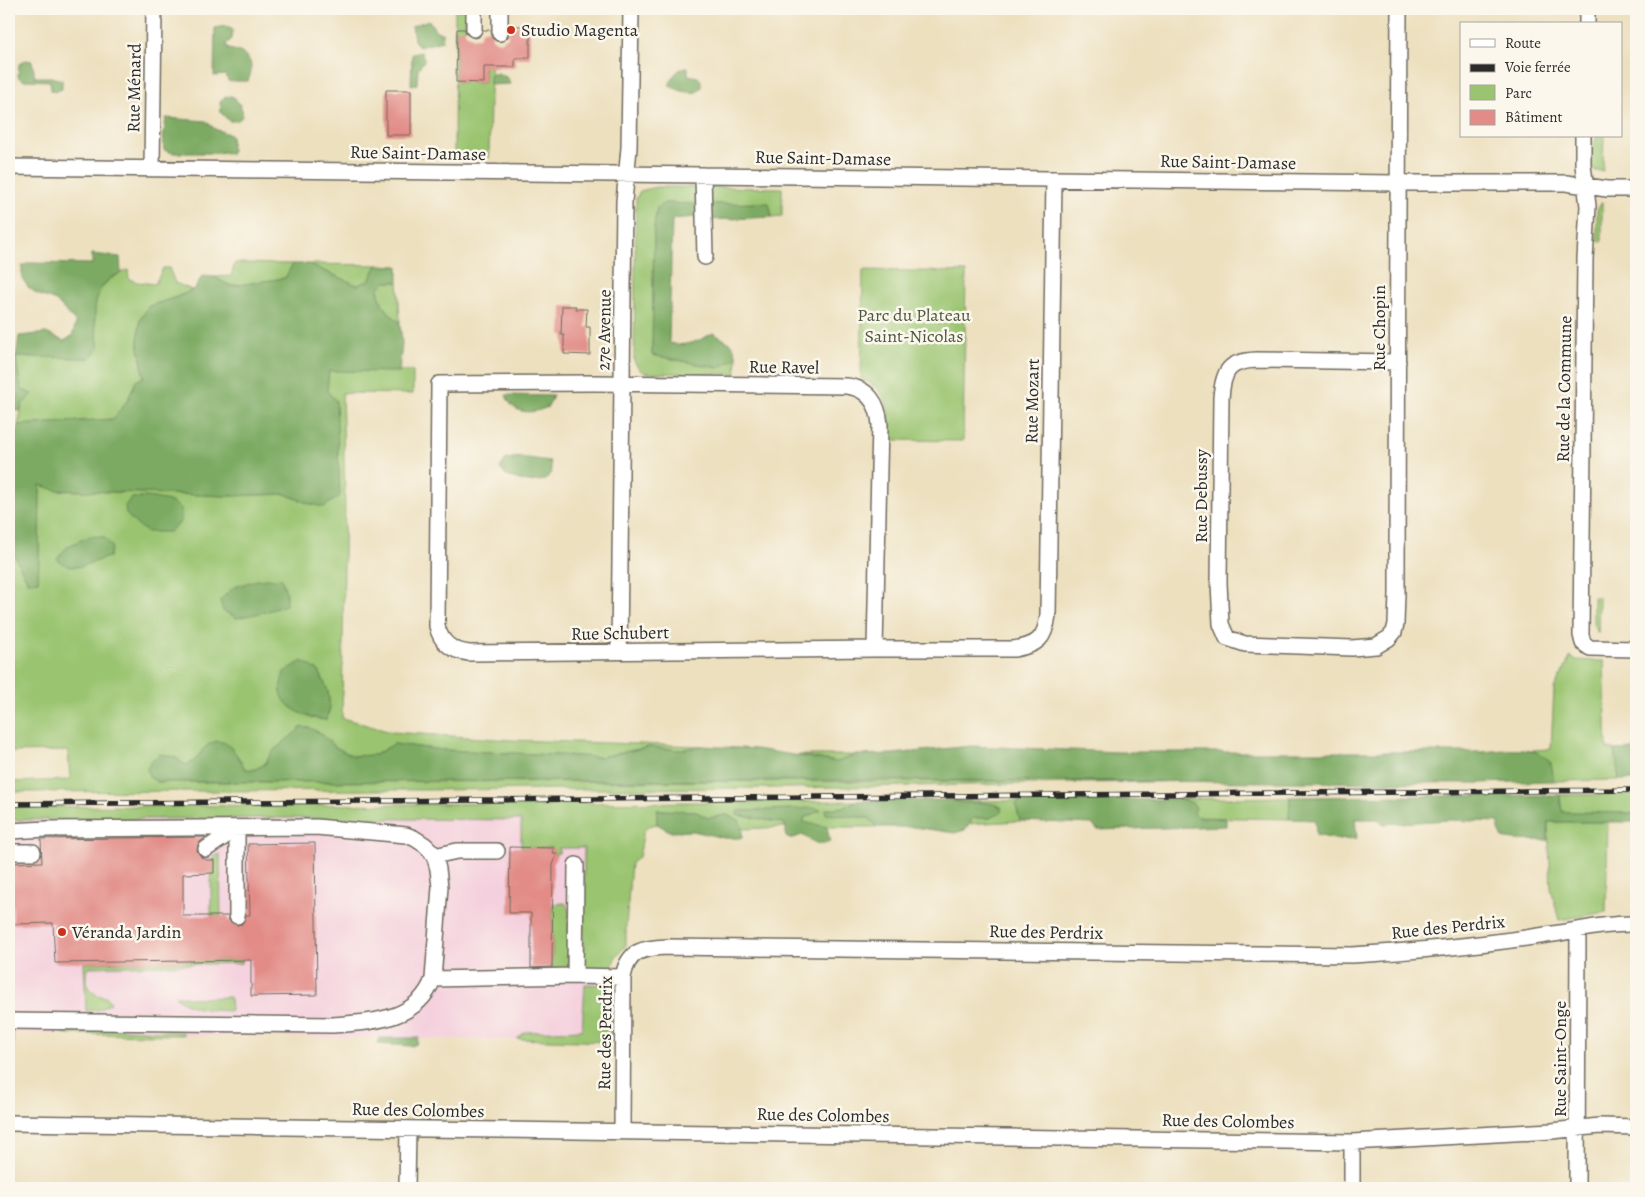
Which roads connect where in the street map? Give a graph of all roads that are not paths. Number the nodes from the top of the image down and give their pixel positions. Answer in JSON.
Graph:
{"nodes":[{"id":1,"x":154,"y":9,"type":"edge"},
{"id":2,"x":474,"y":9,"type":"edge"},
{"id":3,"x":500,"y":9,"type":"edge"},
{"id":4,"x":631,"y":9,"type":"edge"},
{"id":5,"x":1398,"y":9,"type":"edge"},
{"id":6,"x":1587,"y":9,"type":"edge"},
{"id":7,"x":1587,"y":22,"type":"edge"},
{"id":8,"x":474,"y":29,"type":"dead end"},
{"id":9,"x":500,"y":33,"type":"dead end"},
{"id":10,"x":1583,"y":138,"type":"edge"},
{"id":11,"x":9,"y":167,"type":"edge"},
{"id":12,"x":152,"y":168,"type":"junction"},
{"id":13,"x":627,"y":174,"type":"junction"},
{"id":14,"x":703,"y":175,"type":"junction"},
{"id":15,"x":1054,"y":179,"type":"junction"},
{"id":16,"x":1397,"y":183,"type":"junction"},
{"id":17,"x":1585,"y":186,"type":"junction"},
{"id":18,"x":1636,"y":189,"type":"edge"},
{"id":19,"x":705,"y":257,"type":"dead end"},
{"id":20,"x":1398,"y":362,"type":"junction"},
{"id":21,"x":622,"y":383,"type":"junction"},
{"id":22,"x":439,"y":384,"type":"joint"},
{"id":23,"x":1047,"y":623,"type":"joint"},
{"id":24,"x":1383,"y":643,"type":"joint"},
{"id":25,"x":875,"y":649,"type":"junction"},
{"id":26,"x":1636,"y":649,"type":"edge"},
{"id":27,"x":619,"y":652,"type":"junction"},
{"id":28,"x":231,"y":828,"type":"junction"},
{"id":29,"x":9,"y":831,"type":"edge"},
{"id":30,"x":206,"y":850,"type":"dead end"},
{"id":31,"x":497,"y":851,"type":"dead end"},
{"id":32,"x":9,"y":852,"type":"edge"},
{"id":33,"x":33,"y":852,"type":"dead end"},
{"id":34,"x":434,"y":856,"type":"junction"},
{"id":35,"x":576,"y":865,"type":"dead end"},
{"id":36,"x":237,"y":916,"type":"dead end"},
{"id":37,"x":1636,"y":924,"type":"edge"},
{"id":38,"x":1578,"y":930,"type":"junction"},
{"id":39,"x":575,"y":976,"type":"junction"},
{"id":40,"x":623,"y":977,"type":"junction"},
{"id":41,"x":433,"y":979,"type":"junction"},
{"id":42,"x":9,"y":1021,"type":"edge"},
{"id":43,"x":9,"y":1124,"type":"edge"},
{"id":44,"x":1636,"y":1127,"type":"edge"},
{"id":45,"x":1578,"y":1128,"type":"junction"},
{"id":46,"x":408,"y":1129,"type":"junction"},
{"id":47,"x":622,"y":1131,"type":"junction"},
{"id":48,"x":1352,"y":1142,"type":"junction"},
{"id":49,"x":407,"y":1188,"type":"edge"},
{"id":50,"x":1352,"y":1188,"type":"edge"},
{"id":51,"x":1577,"y":1188,"type":"edge"}],
"edges":[{"from":1,"to":12,"type":"street","name":"Rue Ménard"},
{"from":2,"to":8,"type":"street"},
{"from":3,"to":9,"type":"street"},
{"from":4,"to":13,"type":"street","name":"27e Avenue"},
{"from":5,"to":16,"type":"street","name":"Rue Chopin"},
{"from":6,"to":7,"type":"street"},
{"from":10,"to":17,"type":"street","name":"Rue de la Commune"},
{"from":11,"to":12,"type":"street","name":"Rue Saint-Damase"},
{"from":12,"to":13,"type":"street","name":"Rue Saint-Damase"},
{"from":13,"to":14,"type":"street","name":"Rue Saint-Damase"},
{"from":13,"to":21,"type":"street","name":"27e Avenue"},
{"from":14,"to":15,"type":"street","name":"Rue Saint-Damase"},
{"from":14,"to":19,"type":"street"},
{"from":15,"to":16,"type":"street","name":"Rue Saint-Damase"},
{"from":15,"to":23,"type":"street","name":"Rue Mozart"},
{"from":16,"to":17,"type":"street","name":"Rue Saint-Damase"},
{"from":16,"to":20,"type":"street","name":"Rue Chopin"},
{"from":17,"to":18,"type":"street","name":"Rue Saint-Damase"},
{"from":17,"to":26,"type":"street","name":"Rue de la Commune"},
{"from":20,"to":24,"type":"street","name":"Rue Chopin"},
{"from":20,"to":24,"type":"street","name":"Rue Debussy"},
{"from":21,"to":22,"type":"street","name":"Rue Ravel"},
{"from":21,"to":25,"type":"street","name":"Rue Ravel"},
{"from":21,"to":27,"type":"street","name":"27e Avenue"},
{"from":22,"to":27,"type":"street","name":"Rue Schubert"},
{"from":23,"to":25,"type":"street","name":"Rue Schubert"},
{"from":25,"to":27,"type":"street","name":"Rue Schubert"},
{"from":28,"to":29,"type":"street"},
{"from":28,"to":30,"type":"street"},
{"from":28,"to":34,"type":"street"},
{"from":28,"to":36,"type":"street"},
{"from":31,"to":34,"type":"street"},
{"from":32,"to":33,"type":"street"},
{"from":34,"to":41,"type":"street"},
{"from":35,"to":39,"type":"street"},
{"from":37,"to":38,"type":"street","name":"Rue des Perdrix"},
{"from":38,"to":40,"type":"street","name":"Rue des Perdrix"},
{"from":38,"to":45,"type":"street","name":"Rue Saint-Onge"},
{"from":39,"to":40,"type":"street"},
{"from":39,"to":41,"type":"street"},
{"from":40,"to":47,"type":"street","name":"Rue des Perdrix"},
{"from":41,"to":42,"type":"street"},
{"from":43,"to":46,"type":"street","name":"Rue des Colombes"},
{"from":44,"to":45,"type":"street","name":"Rue des Colombes"},
{"from":45,"to":48,"type":"street","name":"Rue des Colombes"},
{"from":45,"to":51,"type":"street","name":"Rue Saint-Onge"},
{"from":46,"to":47,"type":"street","name":"Rue des Colombes"},
{"from":46,"to":49,"type":"street"},
{"from":47,"to":48,"type":"street","name":"Rue des Colombes"},
{"from":48,"to":50,"type":"street"}]}
